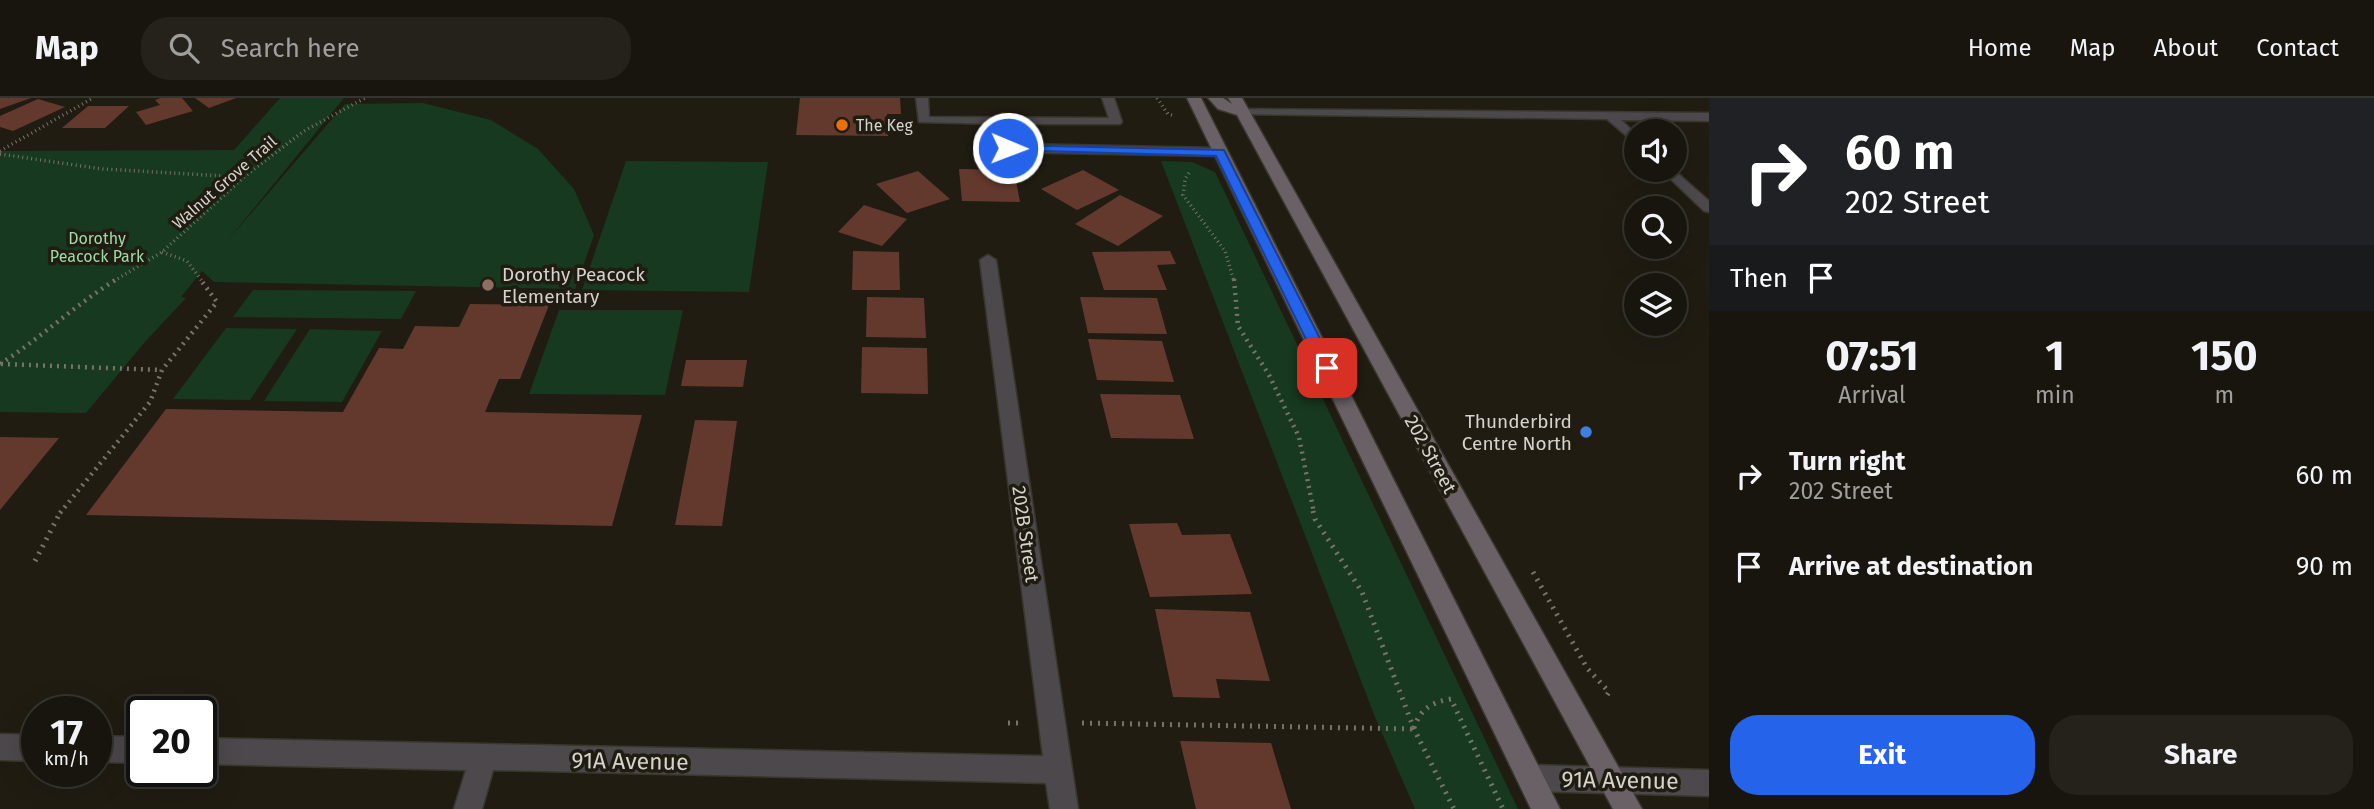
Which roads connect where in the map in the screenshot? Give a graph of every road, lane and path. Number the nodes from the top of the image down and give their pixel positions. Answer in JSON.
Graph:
{"nodes":[{"id":1,"x":93,"y":98,"type":"edge"},
{"id":2,"x":365,"y":98,"type":"edge"},
{"id":3,"x":922,"y":98,"type":"edge"},
{"id":4,"x":1108,"y":98,"type":"edge"},
{"id":5,"x":1157,"y":98,"type":"edge"},
{"id":6,"x":1194,"y":98,"type":"edge"},
{"id":7,"x":1215,"y":98,"type":"edge"},
{"id":8,"x":1239,"y":105,"type":"edge"},
{"id":9,"x":1609,"y":115,"type":"junction"},
{"id":10,"x":1179,"y":116,"type":"dead end"},
{"id":11,"x":1709,"y":117,"type":"edge"},
{"id":12,"x":1003,"y":121,"type":"junction"},
{"id":13,"x":1624,"y":129,"type":"edge"},
{"id":14,"x":1220,"y":152,"type":"junction"},
{"id":15,"x":0,"y":153,"type":"edge"},
{"id":16,"x":1194,"y":169,"type":"dead end"},
{"id":17,"x":244,"y":177,"type":"junction"},
{"id":18,"x":1680,"y":182,"type":"edge"},
{"id":19,"x":1709,"y":208,"type":"edge"},
{"id":20,"x":162,"y":252,"type":"junction"},
{"id":21,"x":988,"y":260,"type":"dead end"},
{"id":22,"x":0,"y":364,"type":"edge"},
{"id":23,"x":162,"y":370,"type":"junction"},
{"id":24,"x":35,"y":561,"type":"dead end"},
{"id":25,"x":1102,"y":723,"type":"dead end"},
{"id":26,"x":1414,"y":729,"type":"junction"},
{"id":27,"x":0,"y":747,"type":"edge"},
{"id":28,"x":21,"y":748,"type":"edge"},
{"id":29,"x":217,"y":751,"type":"edge"},
{"id":30,"x":483,"y":757,"type":"junction"},
{"id":31,"x":1059,"y":770,"type":"junction"},
{"id":32,"x":1531,"y":778,"type":"junction"},
{"id":33,"x":1612,"y":780,"type":"junction"},
{"id":34,"x":1709,"y":783,"type":"edge"},
{"id":35,"x":468,"y":809,"type":"edge"},
{"id":36,"x":1064,"y":809,"type":"edge"},
{"id":37,"x":1454,"y":809,"type":"edge"},
{"id":38,"x":1503,"y":809,"type":"edge"},
{"id":39,"x":1546,"y":809,"type":"edge"},
{"id":40,"x":1628,"y":809,"type":"edge"}],
"edges":[{"from":1,"to":15,"type":"path"},
{"from":2,"to":17,"type":"path","name":"Walnut Grove Trail"},
{"from":3,"to":12,"type":"lane"},
{"from":4,"to":12,"type":"lane"},
{"from":5,"to":10,"type":"path"},
{"from":6,"to":14,"type":"main road"},
{"from":7,"to":8,"type":"main road"},
{"from":8,"to":9,"type":"lane"},
{"from":8,"to":33,"type":"main road","name":"202 Street"},
{"from":9,"to":11,"type":"lane"},
{"from":9,"to":13,"type":"lane"},
{"from":12,"to":14,"type":"lane"},
{"from":14,"to":32,"type":"main road"},
{"from":15,"to":17,"type":"path"},
{"from":16,"to":26,"type":"path"},
{"from":17,"to":20,"type":"path","name":"Walnut Grove Trail"},
{"from":18,"to":19,"type":"lane"},
{"from":20,"to":22,"type":"path","name":"Walnut Grove Trail"},
{"from":20,"to":23,"type":"path"},
{"from":21,"to":31,"type":"street","name":"202B Street"},
{"from":22,"to":23,"type":"path"},
{"from":23,"to":24,"type":"path"},
{"from":25,"to":26,"type":"path"},
{"from":26,"to":37,"type":"path"},
{"from":26,"to":38,"type":"path"},
{"from":27,"to":28,"type":"street"},
{"from":29,"to":30,"type":"street","name":"91A Avenue"},
{"from":30,"to":31,"type":"street","name":"91A Avenue"},
{"from":30,"to":35,"type":"street"},
{"from":31,"to":36,"type":"street","name":"202B Street"},
{"from":32,"to":33,"type":"street","name":"91A Avenue"},
{"from":32,"to":39,"type":"main road"},
{"from":33,"to":34,"type":"street","name":"91A Avenue"},
{"from":33,"to":40,"type":"main road","name":"202 Street"}]}
